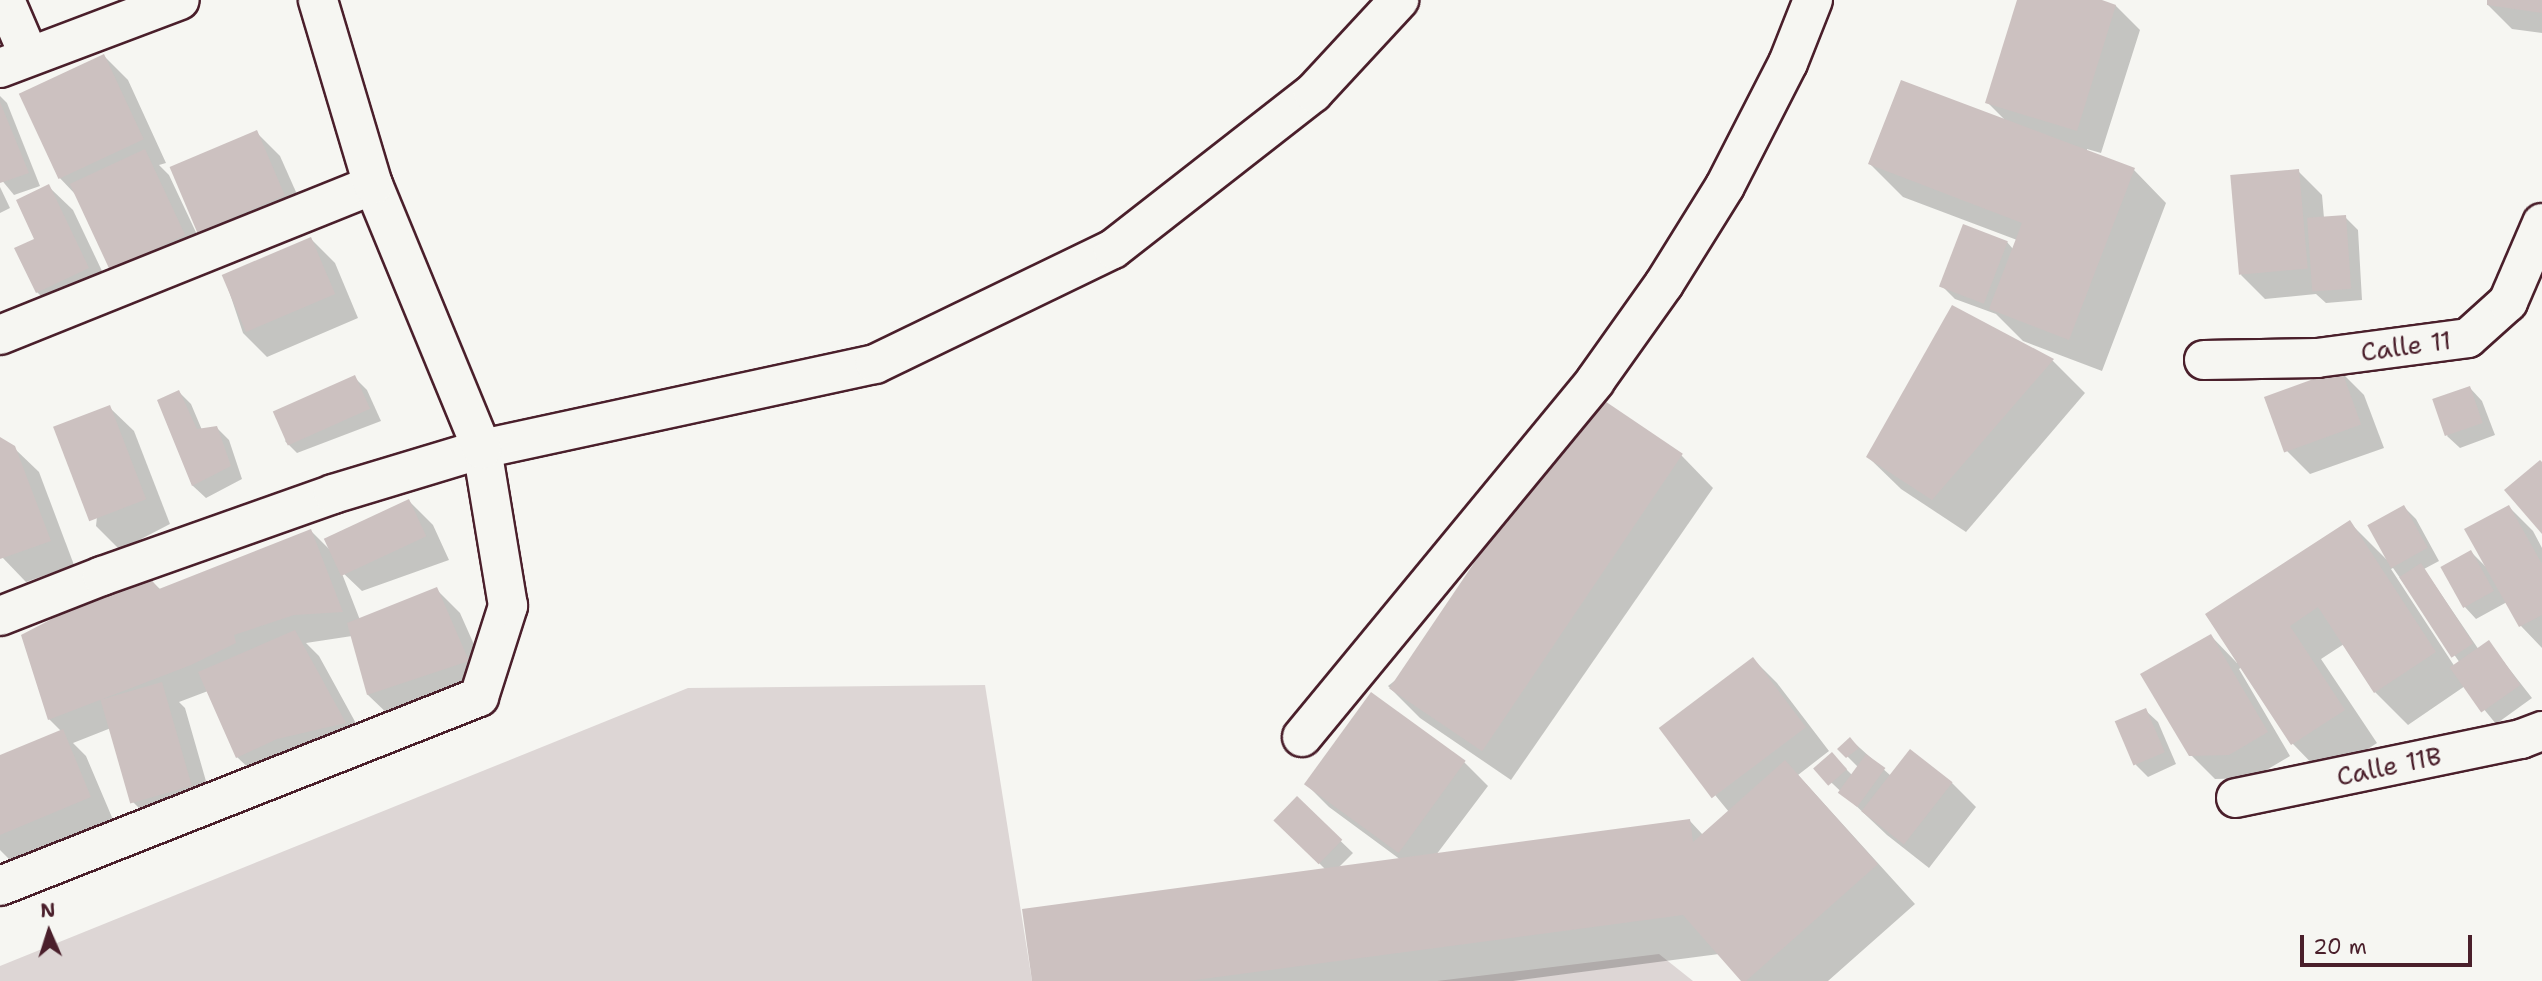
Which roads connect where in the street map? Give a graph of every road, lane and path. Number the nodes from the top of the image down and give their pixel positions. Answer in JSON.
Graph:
{"nodes":[{"id":1,"x":5,"y":0,"type":"edge"},
{"id":2,"x":180,"y":0,"type":"edge"},
{"id":3,"x":318,"y":0,"type":"edge"},
{"id":4,"x":1399,"y":0,"type":"edge"},
{"id":5,"x":1813,"y":0,"type":"edge"},
{"id":6,"x":15,"y":62,"type":"edge"},
{"id":7,"x":373,"y":185,"type":"junction"},
{"id":8,"x":2542,"y":222,"type":"edge"},
{"id":9,"x":0,"y":335,"type":"edge"},
{"id":10,"x":2204,"y":360,"type":"dead end"},
{"id":11,"x":482,"y":449,"type":"junction"},
{"id":12,"x":0,"y":616,"type":"edge"},
{"id":13,"x":2542,"y":731,"type":"edge"},
{"id":14,"x":1302,"y":737,"type":"dead end"},
{"id":15,"x":2236,"y":799,"type":"dead end"},
{"id":16,"x":0,"y":886,"type":"edge"}],
"edges":[{"from":1,"to":6,"type":"street"},
{"from":2,"to":6,"type":"street"},
{"from":3,"to":7,"type":"street"},
{"from":4,"to":11,"type":"street"},
{"from":5,"to":14,"type":"street"},
{"from":7,"to":9,"type":"street"},
{"from":7,"to":11,"type":"street"},
{"from":8,"to":10,"type":"street","name":"Calle 11"},
{"from":11,"to":12,"type":"street"},
{"from":11,"to":16,"type":"street"},
{"from":13,"to":15,"type":"street","name":"Calle 11B"}]}
